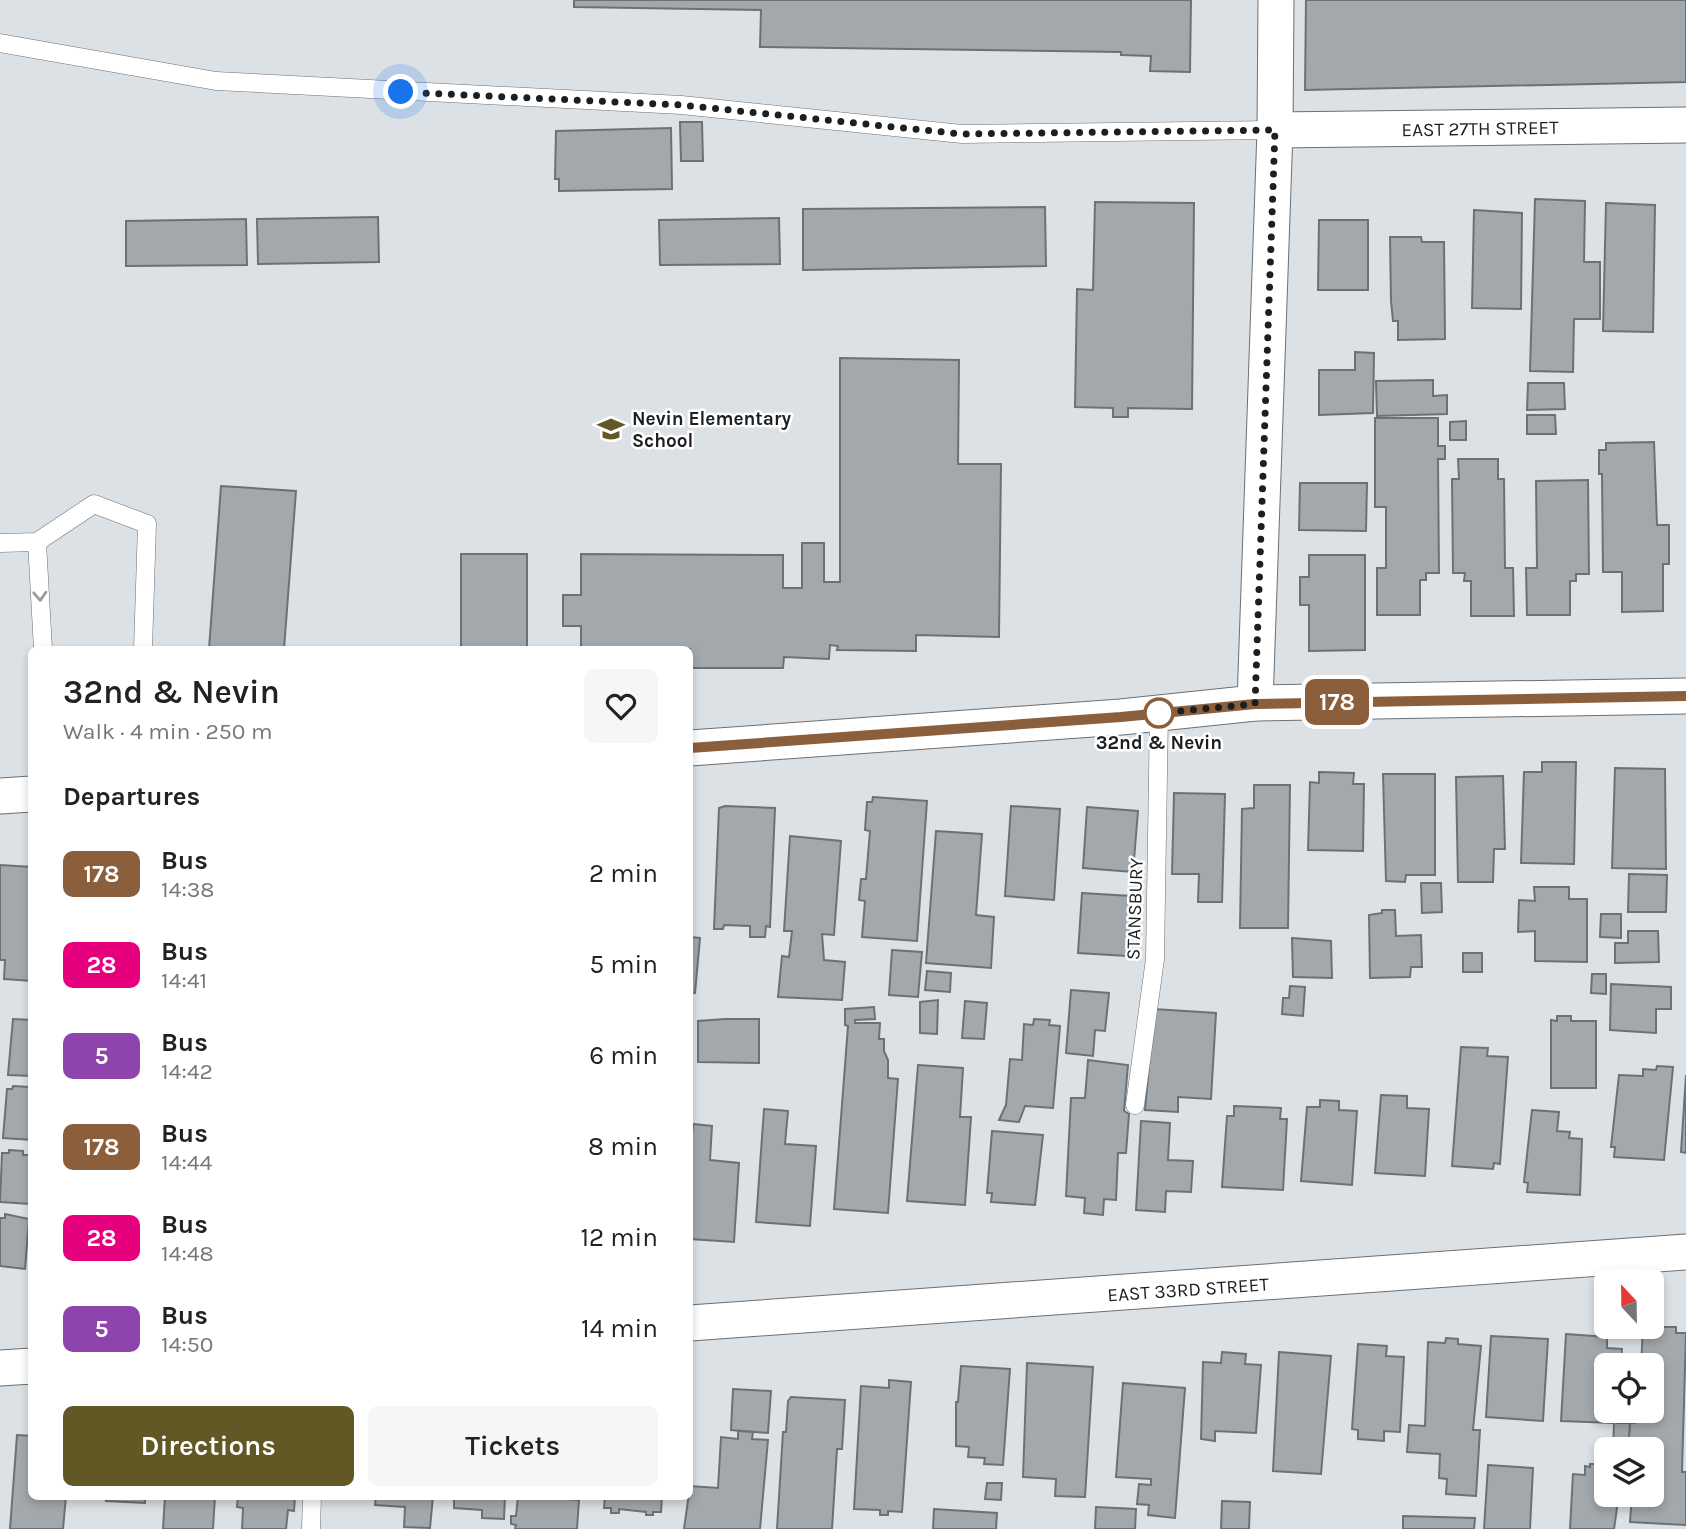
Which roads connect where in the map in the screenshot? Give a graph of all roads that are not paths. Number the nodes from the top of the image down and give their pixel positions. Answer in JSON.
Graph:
{"nodes":[{"id":1,"x":1276,"y":0,"type":"edge"},
{"id":2,"x":0,"y":43,"type":"edge"},
{"id":3,"x":1686,"y":125,"type":"edge"},
{"id":4,"x":1275,"y":130,"type":"junction"},
{"id":5,"x":37,"y":542,"type":"junction"},
{"id":6,"x":0,"y":543,"type":"edge"},
{"id":7,"x":43,"y":646,"type":"edge"},
{"id":8,"x":143,"y":646,"type":"edge"},
{"id":9,"x":1686,"y":696,"type":"edge"},
{"id":10,"x":1255,"y":704,"type":"junction"},
{"id":11,"x":1159,"y":713,"type":"junction"},
{"id":12,"x":693,"y":748,"type":"edge"},
{"id":13,"x":28,"y":794,"type":"edge"},
{"id":14,"x":0,"y":796,"type":"edge"},
{"id":15,"x":1135,"y":1105,"type":"dead end"},
{"id":16,"x":1686,"y":1252,"type":"edge"},
{"id":17,"x":693,"y":1323,"type":"edge"},
{"id":18,"x":28,"y":1366,"type":"edge"},
{"id":19,"x":0,"y":1368,"type":"edge"},
{"id":20,"x":312,"y":1500,"type":"edge"},
{"id":21,"x":311,"y":1529,"type":"edge"}],
"edges":[{"from":1,"to":4,"type":"street"},
{"from":2,"to":4,"type":"lane"},
{"from":3,"to":4,"type":"street","name":"EAST 27TH STREET"},
{"from":4,"to":10,"type":"street"},
{"from":5,"to":6,"type":"lane"},
{"from":5,"to":7,"type":"lane","one_way":true},
{"from":5,"to":8,"type":"lane"},
{"from":9,"to":10,"type":"street"},
{"from":10,"to":11,"type":"street"},
{"from":11,"to":12,"type":"street"},
{"from":11,"to":15,"type":"lane","name":"STANSBURY"},
{"from":13,"to":14,"type":"street"},
{"from":16,"to":17,"type":"street","name":"EAST 33RD STREET"},
{"from":18,"to":19,"type":"street"},
{"from":20,"to":21,"type":"lane"}]}
